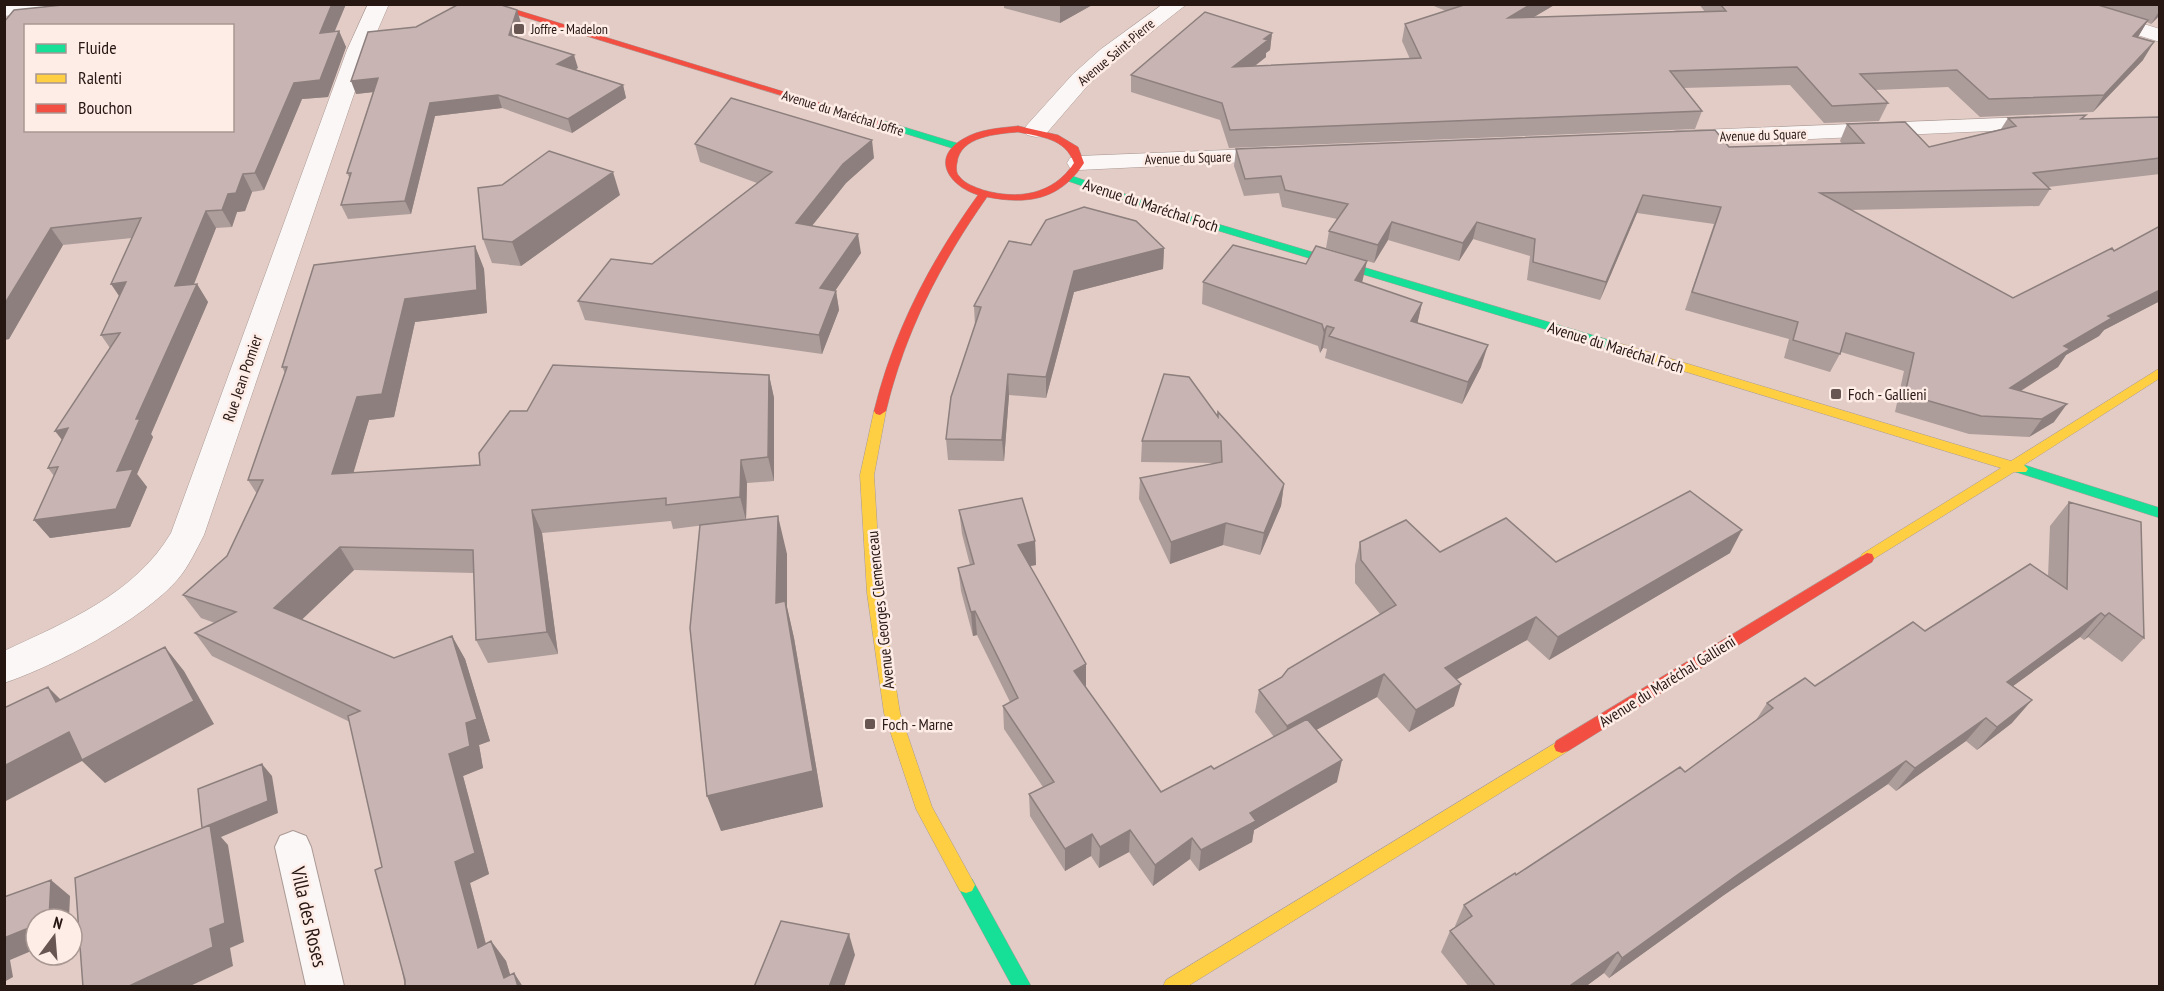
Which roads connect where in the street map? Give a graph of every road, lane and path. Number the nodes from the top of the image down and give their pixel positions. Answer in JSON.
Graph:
{"nodes":[{"id":1,"x":75,"y":4,"type":"edge"},
{"id":2,"x":379,"y":4,"type":"edge"},
{"id":3,"x":486,"y":4,"type":"edge"},
{"id":4,"x":1177,"y":4,"type":"edge"},
{"id":5,"x":2056,"y":4,"type":"edge"},
{"id":6,"x":4,"y":10,"type":"edge"},
{"id":7,"x":2160,"y":36,"type":"edge"},
{"id":8,"x":2076,"y":122,"type":"edge"},
{"id":9,"x":1036,"y":130,"type":"junction"},
{"id":10,"x":1649,"y":139,"type":"edge"},
{"id":11,"x":959,"y":147,"type":"junction"},
{"id":12,"x":1305,"y":153,"type":"edge"},
{"id":13,"x":1076,"y":171,"type":"junction"},
{"id":14,"x":983,"y":195,"type":"junction"},
{"id":15,"x":2160,"y":372,"type":"edge"},
{"id":16,"x":2012,"y":467,"type":"junction"},
{"id":17,"x":2160,"y":513,"type":"edge"},
{"id":18,"x":4,"y":668,"type":"edge"},
{"id":19,"x":293,"y":847,"type":"dead end"},
{"id":20,"x":325,"y":987,"type":"edge"},
{"id":21,"x":1022,"y":987,"type":"edge"},
{"id":22,"x":1172,"y":987,"type":"edge"}],
"edges":[{"from":1,"to":6,"type":"street"},
{"from":2,"to":18,"type":"street","name":"Rue Jean Pomier"},
{"from":3,"to":11,"type":"street","name":"Avenue du Maréchal Joffre"},
{"from":4,"to":9,"type":"street","name":"Avenue Saint-Pierre"},
{"from":5,"to":7,"type":"street"},
{"from":8,"to":10,"type":"street","name":"Avenue du Square"},
{"from":9,"to":11,"type":"street"},
{"from":9,"to":13,"type":"street"},
{"from":11,"to":14,"type":"street"},
{"from":12,"to":13,"type":"street","name":"Avenue du Square"},
{"from":13,"to":14,"type":"street"},
{"from":13,"to":16,"type":"street","name":"Avenue du Maréchal Foch"},
{"from":14,"to":21,"type":"street","name":"Avenue Georges Clemenceau"},
{"from":15,"to":16,"type":"street","name":"Avenue du Maréchal Gallieni"},
{"from":16,"to":17,"type":"street","name":"Avenue du Maréchal Foch"},
{"from":16,"to":22,"type":"street","name":"Avenue du Maréchal Gallieni"},
{"from":19,"to":20,"type":"lane","name":"Villa des Roses"}]}
